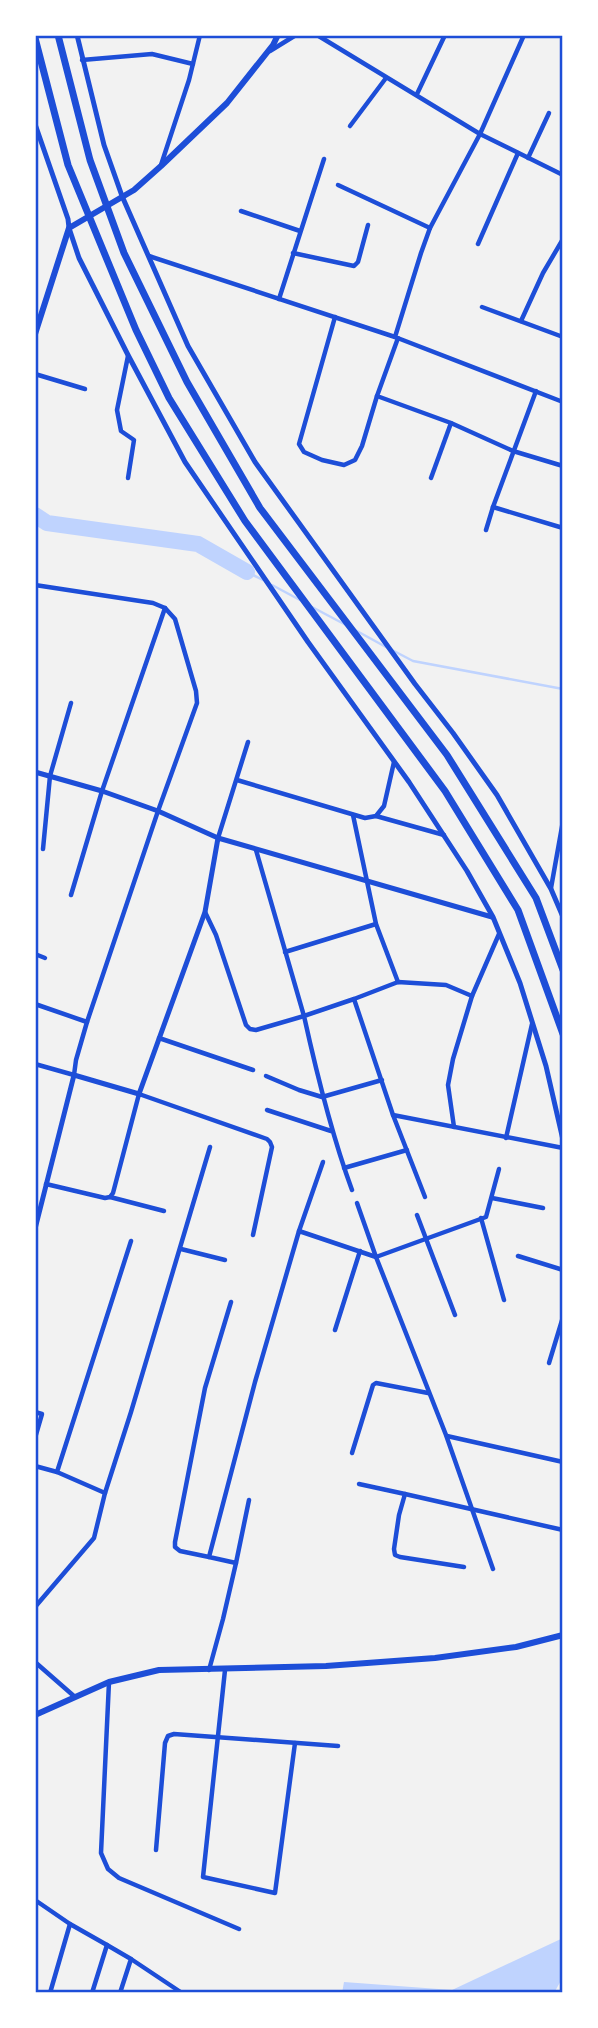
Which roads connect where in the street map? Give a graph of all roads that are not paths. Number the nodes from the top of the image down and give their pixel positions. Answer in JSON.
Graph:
{"nodes":[{"id":1,"x":58,"y":35,"type":"edge"},
{"id":2,"x":76,"y":35,"type":"edge"},
{"id":3,"x":200,"y":35,"type":"edge"},
{"id":4,"x":278,"y":35,"type":"edge"},
{"id":5,"x":296,"y":35,"type":"edge"},
{"id":6,"x":317,"y":35,"type":"edge"},
{"id":7,"x":445,"y":35,"type":"edge"},
{"id":8,"x":524,"y":35,"type":"edge"},
{"id":9,"x":35,"y":38,"type":"edge"},
{"id":10,"x":267,"y":52,"type":"junction"},
{"id":11,"x":82,"y":60,"type":"junction"},
{"id":12,"x":193,"y":64,"type":"junction"},
{"id":13,"x":386,"y":78,"type":"junction"},
{"id":14,"x":417,"y":94,"type":"junction"},
{"id":15,"x":549,"y":113,"type":"dead end"},
{"id":16,"x":35,"y":124,"type":"edge"},
{"id":17,"x":350,"y":126,"type":"dead end"},
{"id":18,"x":480,"y":134,"type":"junction"},
{"id":19,"x":518,"y":153,"type":"junction"},
{"id":20,"x":528,"y":158,"type":"junction"},
{"id":21,"x":324,"y":159,"type":"dead end"},
{"id":22,"x":161,"y":166,"type":"junction"},
{"id":23,"x":563,"y":175,"type":"edge"},
{"id":24,"x":338,"y":185,"type":"dead end"},
{"id":25,"x":118,"y":198,"type":"junction"},
{"id":26,"x":241,"y":211,"type":"dead end"},
{"id":27,"x":368,"y":225,"type":"dead end"},
{"id":28,"x":71,"y":227,"type":"junction"},
{"id":29,"x":430,"y":228,"type":"junction"},
{"id":30,"x":300,"y":231,"type":"junction"},
{"id":31,"x":563,"y":239,"type":"edge"},
{"id":32,"x":478,"y":243,"type":"dead end"},
{"id":33,"x":293,"y":253,"type":"junction"},
{"id":34,"x":148,"y":256,"type":"junction"},
{"id":35,"x":279,"y":299,"type":"junction"},
{"id":36,"x":482,"y":307,"type":"dead end"},
{"id":37,"x":335,"y":317,"type":"junction"},
{"id":38,"x":521,"y":321,"type":"junction"},
{"id":39,"x":35,"y":334,"type":"edge"},
{"id":40,"x":563,"y":337,"type":"edge"},
{"id":41,"x":397,"y":338,"type":"junction"},
{"id":42,"x":128,"y":355,"type":"junction"},
{"id":43,"x":35,"y":374,"type":"edge"},
{"id":44,"x":85,"y":389,"type":"dead end"},
{"id":45,"x":536,"y":391,"type":"junction"},
{"id":46,"x":377,"y":396,"type":"junction"},
{"id":47,"x":563,"y":402,"type":"edge"},
{"id":48,"x":451,"y":424,"type":"junction"},
{"id":49,"x":513,"y":451,"type":"junction"},
{"id":50,"x":563,"y":466,"type":"edge"},
{"id":51,"x":128,"y":478,"type":"dead end"},
{"id":52,"x":431,"y":478,"type":"dead end"},
{"id":53,"x":493,"y":507,"type":"junction"},
{"id":54,"x":563,"y":528,"type":"edge"},
{"id":55,"x":486,"y":530,"type":"dead end"},
{"id":56,"x":35,"y":584,"type":"edge"},
{"id":57,"x":165,"y":608,"type":"junction"},
{"id":58,"x":71,"y":703,"type":"dead end"},
{"id":59,"x":248,"y":742,"type":"dead end"},
{"id":60,"x":394,"y":761,"type":"junction"},
{"id":61,"x":35,"y":772,"type":"edge"},
{"id":62,"x":50,"y":776,"type":"junction"},
{"id":63,"x":236,"y":780,"type":"junction"},
{"id":64,"x":102,"y":791,"type":"junction"},
{"id":65,"x":158,"y":811,"type":"junction"},
{"id":66,"x":352,"y":815,"type":"junction"},
{"id":67,"x":376,"y":816,"type":"junction"},
{"id":68,"x":563,"y":821,"type":"edge"},
{"id":69,"x":444,"y":836,"type":"junction"},
{"id":70,"x":218,"y":838,"type":"junction"},
{"id":71,"x":43,"y":849,"type":"dead end"},
{"id":72,"x":256,"y":850,"type":"junction"},
{"id":73,"x":367,"y":881,"type":"junction"},
{"id":74,"x":551,"y":889,"type":"junction"},
{"id":75,"x":71,"y":895,"type":"dead end"},
{"id":76,"x":205,"y":912,"type":"junction"},
{"id":77,"x":493,"y":917,"type":"junction"},
{"id":78,"x":563,"y":917,"type":"edge"},
{"id":79,"x":376,"y":924,"type":"junction"},
{"id":80,"x":500,"y":934,"type":"junction"},
{"id":81,"x":285,"y":952,"type":"junction"},
{"id":82,"x":35,"y":954,"type":"edge"},
{"id":83,"x":46,"y":958,"type":"dead end"},
{"id":84,"x":563,"y":970,"type":"edge"},
{"id":85,"x":398,"y":982,"type":"junction"},
{"id":86,"x":472,"y":996,"type":"junction"},
{"id":87,"x":354,"y":999,"type":"junction"},
{"id":88,"x":35,"y":1004,"type":"edge"},
{"id":89,"x":304,"y":1016,"type":"junction"},
{"id":90,"x":87,"y":1022,"type":"junction"},
{"id":91,"x":533,"y":1023,"type":"junction"},
{"id":92,"x":563,"y":1034,"type":"edge"},
{"id":93,"x":159,"y":1038,"type":"junction"},
{"id":94,"x":35,"y":1064,"type":"edge"},
{"id":95,"x":253,"y":1070,"type":"dead end"},
{"id":96,"x":74,"y":1075,"type":"junction"},
{"id":97,"x":266,"y":1076,"type":"dead end"},
{"id":98,"x":382,"y":1080,"type":"junction"},
{"id":99,"x":139,"y":1094,"type":"junction"},
{"id":100,"x":322,"y":1097,"type":"junction"},
{"id":101,"x":267,"y":1110,"type":"dead end"},
{"id":102,"x":393,"y":1115,"type":"junction"},
{"id":103,"x":454,"y":1127,"type":"junction"},
{"id":104,"x":332,"y":1131,"type":"junction"},
{"id":105,"x":506,"y":1138,"type":"junction"},
{"id":106,"x":563,"y":1140,"type":"edge"},
{"id":107,"x":210,"y":1147,"type":"dead end"},
{"id":108,"x":563,"y":1148,"type":"edge"},
{"id":109,"x":407,"y":1150,"type":"junction"},
{"id":110,"x":323,"y":1162,"type":"dead end"},
{"id":111,"x":344,"y":1168,"type":"junction"},
{"id":112,"x":499,"y":1169,"type":"dead end"},
{"id":113,"x":45,"y":1184,"type":"junction"},
{"id":114,"x":352,"y":1190,"type":"dead end"},
{"id":115,"x":110,"y":1197,"type":"junction"},
{"id":116,"x":425,"y":1197,"type":"dead end"},
{"id":117,"x":492,"y":1198,"type":"junction"},
{"id":118,"x":357,"y":1203,"type":"dead end"},
{"id":119,"x":543,"y":1208,"type":"dead end"},
{"id":120,"x":164,"y":1211,"type":"dead end"},
{"id":121,"x":417,"y":1215,"type":"dead end"},
{"id":122,"x":481,"y":1218,"type":"junction"},
{"id":123,"x":35,"y":1229,"type":"edge"},
{"id":124,"x":299,"y":1231,"type":"junction"},
{"id":125,"x":253,"y":1235,"type":"dead end"},
{"id":126,"x":427,"y":1238,"type":"junction"},
{"id":127,"x":131,"y":1241,"type":"dead end"},
{"id":128,"x":181,"y":1249,"type":"junction"},
{"id":129,"x":360,"y":1251,"type":"junction"},
{"id":130,"x":518,"y":1256,"type":"dead end"},
{"id":131,"x":376,"y":1257,"type":"junction"},
{"id":132,"x":225,"y":1260,"type":"dead end"},
{"id":133,"x":563,"y":1270,"type":"edge"},
{"id":134,"x":504,"y":1300,"type":"dead end"},
{"id":135,"x":231,"y":1302,"type":"dead end"},
{"id":136,"x":455,"y":1315,"type":"dead end"},
{"id":137,"x":563,"y":1317,"type":"edge"},
{"id":138,"x":335,"y":1330,"type":"dead end"},
{"id":139,"x":549,"y":1363,"type":"dead end"},
{"id":140,"x":429,"y":1394,"type":"junction"},
{"id":141,"x":35,"y":1412,"type":"edge"},
{"id":142,"x":446,"y":1435,"type":"junction"},
{"id":143,"x":35,"y":1438,"type":"edge"},
{"id":144,"x":352,"y":1453,"type":"dead end"},
{"id":145,"x":563,"y":1462,"type":"edge"},
{"id":146,"x":35,"y":1466,"type":"edge"},
{"id":147,"x":57,"y":1472,"type":"junction"},
{"id":148,"x":359,"y":1484,"type":"dead end"},
{"id":149,"x":105,"y":1493,"type":"junction"},
{"id":150,"x":405,"y":1494,"type":"junction"},
{"id":151,"x":249,"y":1500,"type":"dead end"},
{"id":152,"x":473,"y":1508,"type":"junction"},
{"id":153,"x":563,"y":1530,"type":"edge"},
{"id":154,"x":209,"y":1557,"type":"junction"},
{"id":155,"x":236,"y":1563,"type":"junction"},
{"id":156,"x":464,"y":1567,"type":"dead end"},
{"id":157,"x":494,"y":1569,"type":"dead end"},
{"id":158,"x":35,"y":1607,"type":"edge"},
{"id":159,"x":563,"y":1635,"type":"edge"},
{"id":160,"x":35,"y":1662,"type":"edge"},
{"id":161,"x":209,"y":1670,"type":"junction"},
{"id":162,"x":225,"y":1670,"type":"junction"},
{"id":163,"x":109,"y":1682,"type":"junction"},
{"id":164,"x":75,"y":1697,"type":"junction"},
{"id":165,"x":35,"y":1715,"type":"edge"},
{"id":166,"x":217,"y":1737,"type":"junction"},
{"id":167,"x":295,"y":1743,"type":"junction"},
{"id":168,"x":338,"y":1746,"type":"dead end"},
{"id":169,"x":156,"y":1850,"type":"dead end"},
{"id":170,"x":35,"y":1900,"type":"edge"},
{"id":171,"x":70,"y":1924,"type":"junction"},
{"id":172,"x":239,"y":1929,"type":"dead end"},
{"id":173,"x":107,"y":1945,"type":"junction"},
{"id":174,"x":131,"y":1959,"type":"junction"},
{"id":175,"x":50,"y":1993,"type":"edge"},
{"id":176,"x":92,"y":1993,"type":"edge"},
{"id":177,"x":120,"y":1993,"type":"edge"},
{"id":178,"x":182,"y":1993,"type":"edge"}],
"edges":[{"from":1,"to":84,"type":"highway"},
{"from":2,"to":11,"type":"street"},
{"from":3,"to":12,"type":"street"},
{"from":4,"to":10,"type":"main road"},
{"from":5,"to":10,"type":"street"},
{"from":6,"to":13,"type":"street"},
{"from":7,"to":14,"type":"street"},
{"from":8,"to":18,"type":"street"},
{"from":9,"to":92,"type":"highway"},
{"from":10,"to":22,"type":"main road"},
{"from":11,"to":12,"type":"street"},
{"from":11,"to":25,"type":"street"},
{"from":12,"to":22,"type":"street"},
{"from":13,"to":14,"type":"street"},
{"from":13,"to":17,"type":"street"},
{"from":14,"to":18,"type":"street"},
{"from":15,"to":20,"type":"street"},
{"from":16,"to":28,"type":"street"},
{"from":18,"to":19,"type":"street"},
{"from":18,"to":29,"type":"street"},
{"from":19,"to":20,"type":"street"},
{"from":19,"to":32,"type":"street"},
{"from":20,"to":23,"type":"street"},
{"from":21,"to":30,"type":"street"},
{"from":22,"to":25,"type":"main road"},
{"from":24,"to":29,"type":"street"},
{"from":25,"to":28,"type":"main road"},
{"from":25,"to":34,"type":"street"},
{"from":26,"to":30,"type":"street"},
{"from":27,"to":33,"type":"street"},
{"from":28,"to":39,"type":"main road"},
{"from":28,"to":42,"type":"street"},
{"from":29,"to":41,"type":"street"},
{"from":30,"to":33,"type":"street"},
{"from":31,"to":38,"type":"street"},
{"from":33,"to":35,"type":"street"},
{"from":34,"to":35,"type":"street"},
{"from":34,"to":74,"type":"street"},
{"from":35,"to":37,"type":"street"},
{"from":36,"to":38,"type":"street"},
{"from":37,"to":41,"type":"street"},
{"from":37,"to":46,"type":"street"},
{"from":38,"to":40,"type":"street"},
{"from":41,"to":45,"type":"street"},
{"from":41,"to":46,"type":"street"},
{"from":42,"to":51,"type":"street"},
{"from":42,"to":60,"type":"street"},
{"from":43,"to":44,"type":"street"},
{"from":45,"to":47,"type":"street"},
{"from":45,"to":49,"type":"street"},
{"from":46,"to":48,"type":"street"},
{"from":48,"to":49,"type":"street"},
{"from":48,"to":52,"type":"street"},
{"from":49,"to":50,"type":"street"},
{"from":49,"to":53,"type":"street"},
{"from":53,"to":54,"type":"street"},
{"from":53,"to":55,"type":"street"},
{"from":56,"to":57,"type":"street"},
{"from":57,"to":64,"type":"street"},
{"from":57,"to":65,"type":"street"},
{"from":58,"to":62,"type":"street"},
{"from":59,"to":63,"type":"street"},
{"from":60,"to":67,"type":"street"},
{"from":60,"to":69,"type":"street"},
{"from":61,"to":62,"type":"street"},
{"from":62,"to":64,"type":"street"},
{"from":62,"to":71,"type":"street"},
{"from":63,"to":66,"type":"street"},
{"from":63,"to":70,"type":"street"},
{"from":64,"to":65,"type":"street"},
{"from":64,"to":75,"type":"street"},
{"from":65,"to":70,"type":"street"},
{"from":65,"to":90,"type":"street"},
{"from":66,"to":67,"type":"street"},
{"from":66,"to":73,"type":"street"},
{"from":67,"to":69,"type":"street"},
{"from":68,"to":74,"type":"street"},
{"from":69,"to":77,"type":"street"},
{"from":70,"to":72,"type":"street"},
{"from":70,"to":76,"type":"street"},
{"from":72,"to":73,"type":"street"},
{"from":72,"to":81,"type":"street"},
{"from":73,"to":77,"type":"street"},
{"from":73,"to":79,"type":"street"},
{"from":74,"to":78,"type":"street"},
{"from":76,"to":89,"type":"street"},
{"from":76,"to":93,"type":"street"},
{"from":77,"to":80,"type":"street"},
{"from":79,"to":81,"type":"street"},
{"from":79,"to":85,"type":"street"},
{"from":80,"to":86,"type":"street"},
{"from":80,"to":91,"type":"street"},
{"from":81,"to":89,"type":"street"},
{"from":82,"to":83,"type":"street"},
{"from":85,"to":86,"type":"street"},
{"from":85,"to":87,"type":"street"},
{"from":86,"to":103,"type":"street"},
{"from":87,"to":89,"type":"street"},
{"from":87,"to":98,"type":"street"},
{"from":88,"to":90,"type":"street"},
{"from":89,"to":100,"type":"street"},
{"from":90,"to":96,"type":"street"},
{"from":91,"to":105,"type":"street"},
{"from":91,"to":106,"type":"street"},
{"from":93,"to":95,"type":"street"},
{"from":93,"to":99,"type":"street"},
{"from":94,"to":96,"type":"street"},
{"from":96,"to":99,"type":"street"},
{"from":96,"to":113,"type":"street"},
{"from":97,"to":100,"type":"street"},
{"from":98,"to":100,"type":"street"},
{"from":98,"to":102,"type":"street"},
{"from":99,"to":115,"type":"street"},
{"from":99,"to":125,"type":"street"},
{"from":100,"to":104,"type":"street"},
{"from":101,"to":104,"type":"street"},
{"from":102,"to":103,"type":"street"},
{"from":102,"to":109,"type":"street"},
{"from":103,"to":105,"type":"street"},
{"from":104,"to":111,"type":"street"},
{"from":105,"to":108,"type":"street"},
{"from":107,"to":128,"type":"street"},
{"from":109,"to":111,"type":"street"},
{"from":109,"to":116,"type":"street"},
{"from":110,"to":124,"type":"street"},
{"from":111,"to":114,"type":"street"},
{"from":112,"to":117,"type":"street"},
{"from":113,"to":115,"type":"street"},
{"from":113,"to":123,"type":"street"},
{"from":115,"to":120,"type":"street"},
{"from":117,"to":119,"type":"street"},
{"from":117,"to":122,"type":"street"},
{"from":118,"to":131,"type":"street"},
{"from":121,"to":126,"type":"street"},
{"from":122,"to":126,"type":"street"},
{"from":122,"to":134,"type":"street"},
{"from":124,"to":129,"type":"street"},
{"from":124,"to":154,"type":"street"},
{"from":126,"to":131,"type":"street"},
{"from":126,"to":136,"type":"street"},
{"from":127,"to":147,"type":"street"},
{"from":128,"to":132,"type":"street"},
{"from":128,"to":149,"type":"street"},
{"from":129,"to":131,"type":"street"},
{"from":129,"to":138,"type":"street"},
{"from":130,"to":133,"type":"street"},
{"from":131,"to":140,"type":"street"},
{"from":135,"to":154,"type":"street"},
{"from":137,"to":139,"type":"street"},
{"from":140,"to":142,"type":"street"},
{"from":140,"to":144,"type":"street"},
{"from":141,"to":143,"type":"street"},
{"from":142,"to":145,"type":"street"},
{"from":142,"to":152,"type":"street"},
{"from":146,"to":147,"type":"street"},
{"from":147,"to":149,"type":"street"},
{"from":148,"to":150,"type":"street"},
{"from":149,"to":158,"type":"street"},
{"from":150,"to":152,"type":"street"},
{"from":150,"to":156,"type":"street"},
{"from":151,"to":155,"type":"street"},
{"from":152,"to":153,"type":"street"},
{"from":152,"to":157,"type":"street"},
{"from":154,"to":155,"type":"street"},
{"from":155,"to":161,"type":"street"},
{"from":159,"to":162,"type":"main road"},
{"from":160,"to":164,"type":"street"},
{"from":161,"to":162,"type":"main road"},
{"from":161,"to":163,"type":"main road"},
{"from":162,"to":166,"type":"street"},
{"from":163,"to":164,"type":"main road"},
{"from":163,"to":172,"type":"street"},
{"from":164,"to":165,"type":"main road"},
{"from":166,"to":167,"type":"street"},
{"from":166,"to":167,"type":"street"},
{"from":166,"to":169,"type":"street"},
{"from":167,"to":168,"type":"street"},
{"from":170,"to":171,"type":"street"},
{"from":171,"to":173,"type":"street"},
{"from":171,"to":175,"type":"street"},
{"from":173,"to":174,"type":"street"},
{"from":173,"to":176,"type":"street"},
{"from":174,"to":177,"type":"street"},
{"from":174,"to":178,"type":"street"}]}
